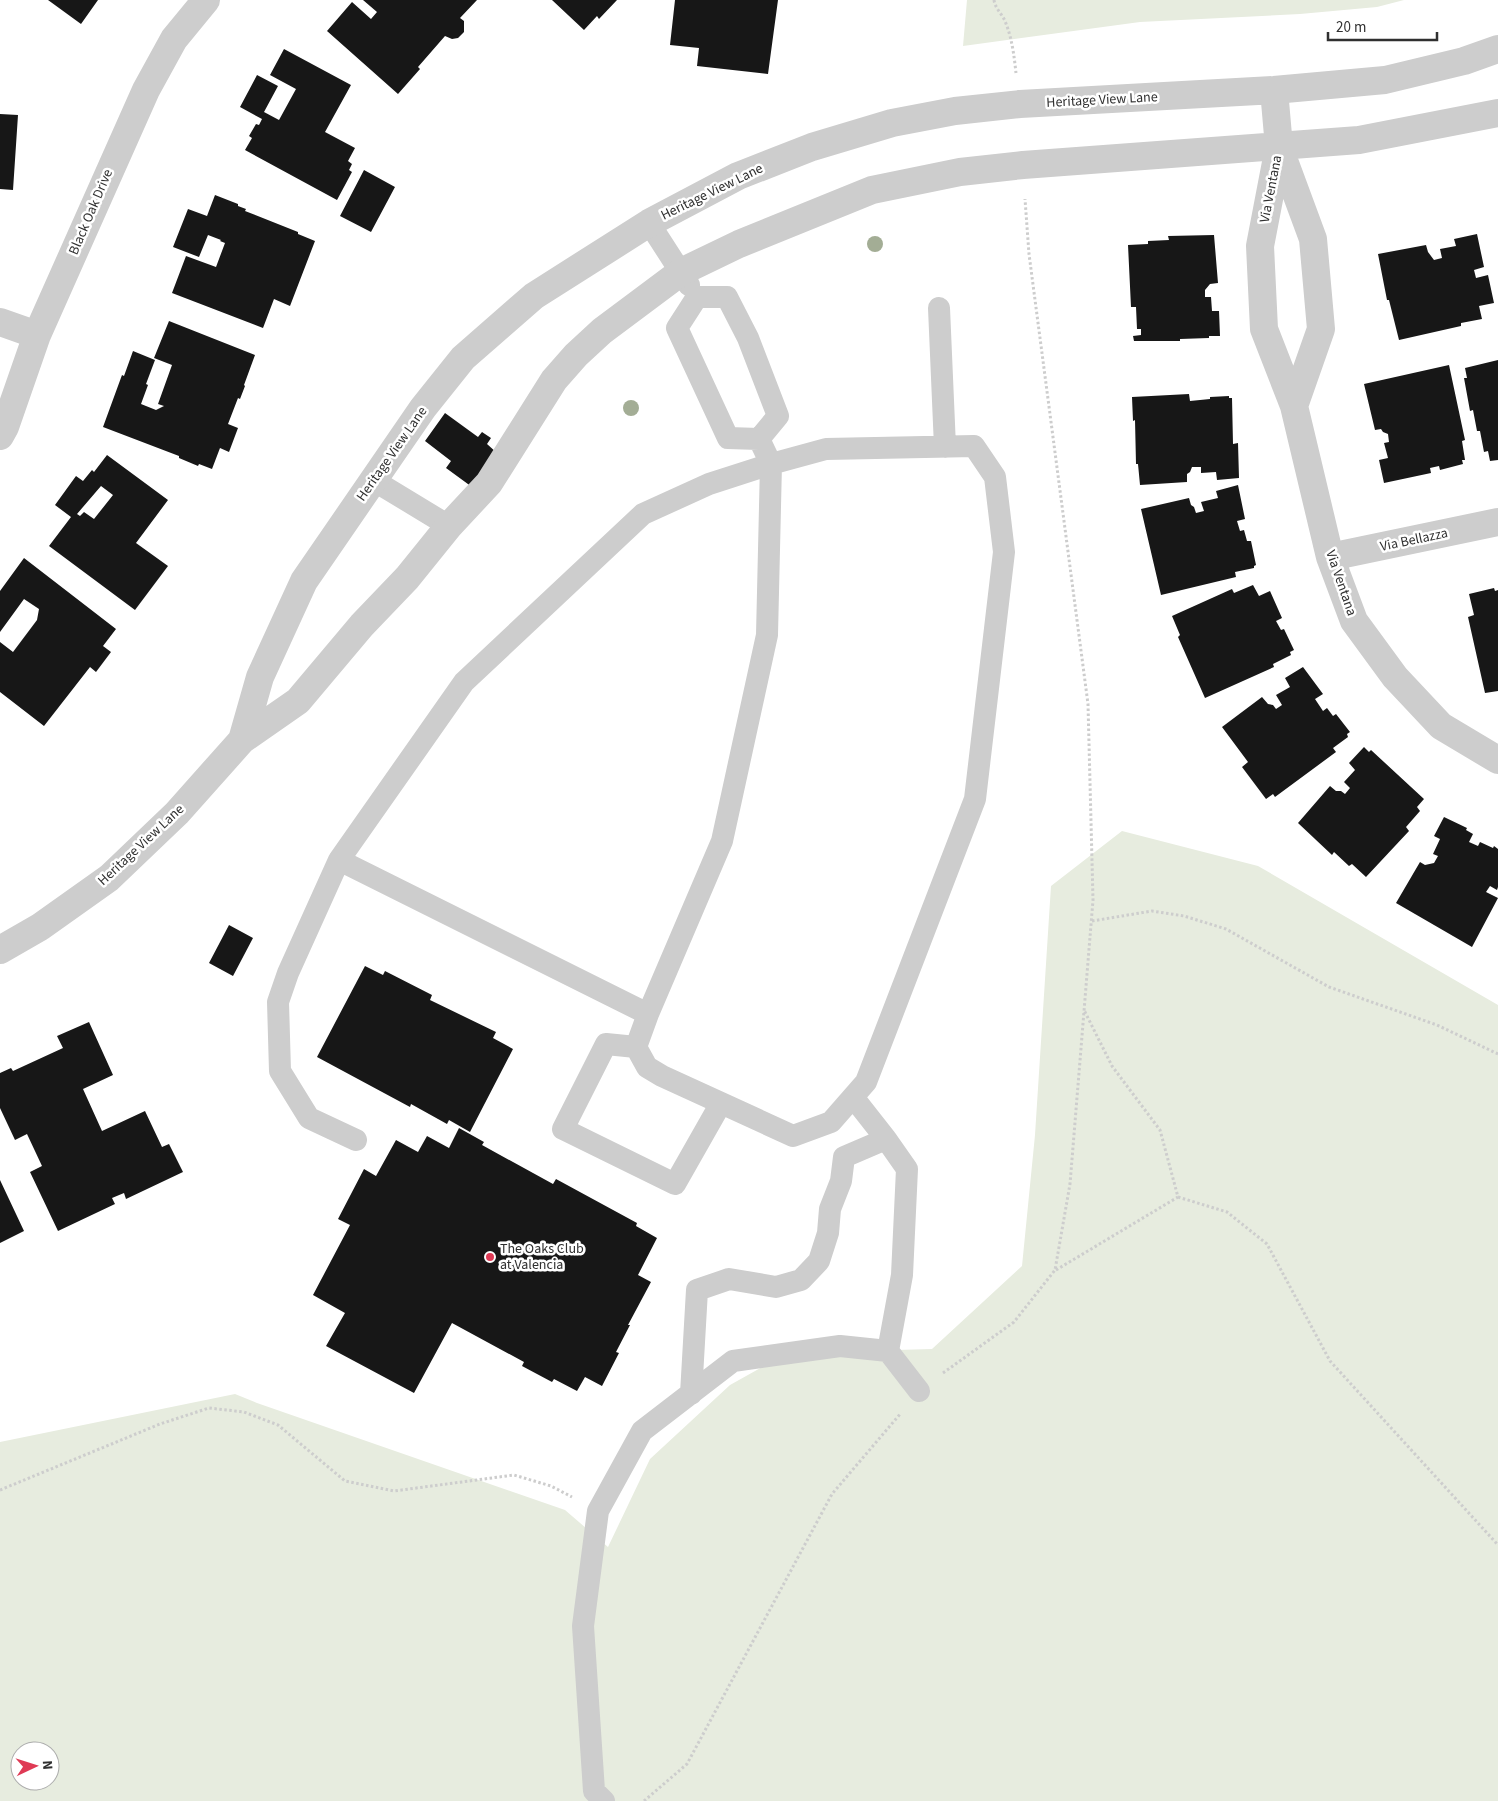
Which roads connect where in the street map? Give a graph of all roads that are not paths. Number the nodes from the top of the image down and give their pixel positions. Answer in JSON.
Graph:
{"nodes":[{"id":1,"x":206,"y":0,"type":"edge"},
{"id":2,"x":1498,"y":49,"type":"edge"},
{"id":3,"x":1274,"y":90,"type":"junction"},
{"id":4,"x":1498,"y":113,"type":"edge"},
{"id":5,"x":1279,"y":146,"type":"junction"},
{"id":6,"x":649,"y":223,"type":"junction"},
{"id":7,"x":681,"y":272,"type":"junction"},
{"id":8,"x":697,"y":297,"type":"junction"},
{"id":9,"x":939,"y":308,"type":"dead end"},
{"id":10,"x":0,"y":322,"type":"edge"},
{"id":11,"x":37,"y":335,"type":"junction"},
{"id":12,"x":1294,"y":406,"type":"junction"},
{"id":13,"x":0,"y":436,"type":"edge"},
{"id":14,"x":759,"y":439,"type":"junction"},
{"id":15,"x":945,"y":447,"type":"junction"},
{"id":16,"x":771,"y":464,"type":"junction"},
{"id":17,"x":373,"y":480,"type":"junction"},
{"id":18,"x":1498,"y":522,"type":"edge"},
{"id":19,"x":449,"y":526,"type":"junction"},
{"id":20,"x":1330,"y":557,"type":"junction"},
{"id":21,"x":242,"y":740,"type":"junction"},
{"id":22,"x":1498,"y":760,"type":"edge"},
{"id":23,"x":339,"y":860,"type":"junction"},
{"id":24,"x":0,"y":950,"type":"edge"},
{"id":25,"x":648,"y":1014,"type":"junction"},
{"id":26,"x":636,"y":1047,"type":"junction"},
{"id":27,"x":853,"y":1097,"type":"junction"},
{"id":28,"x":721,"y":1103,"type":"junction"},
{"id":29,"x":886,"y":1139,"type":"junction"},
{"id":30,"x":356,"y":1140,"type":"dead end"},
{"id":31,"x":888,"y":1351,"type":"junction"},
{"id":32,"x":919,"y":1391,"type":"road end"},
{"id":33,"x":691,"y":1394,"type":"junction"},
{"id":34,"x":604,"y":1801,"type":"edge"}],
"edges":[{"from":1,"to":11,"type":"street","name":"Black Oak Drive"},
{"from":2,"to":3,"type":"street","name":"Heritage View Lane"},
{"from":3,"to":5,"type":"street"},
{"from":3,"to":6,"type":"street","name":"Heritage View Lane"},
{"from":4,"to":5,"type":"street","name":"Heritage View Lane"},
{"from":5,"to":7,"type":"street","name":"Heritage View Lane"},
{"from":5,"to":12,"type":"street","name":"Via Ventana"},
{"from":5,"to":12,"type":"street","name":"Via Ventana"},
{"from":6,"to":7,"type":"lane"},
{"from":6,"to":17,"type":"street","name":"Heritage View Lane"},
{"from":7,"to":8,"type":"lane"},
{"from":7,"to":19,"type":"street","name":"Heritage View Lane"},
{"from":8,"to":14,"type":"lane"},
{"from":8,"to":14,"type":"lane"},
{"from":9,"to":15,"type":"lane"},
{"from":10,"to":11,"type":"street"},
{"from":11,"to":13,"type":"street","name":"Black Oak Drive"},
{"from":12,"to":20,"type":"street","name":"Via Ventana"},
{"from":14,"to":16,"type":"lane"},
{"from":15,"to":16,"type":"lane"},
{"from":15,"to":27,"type":"lane"},
{"from":16,"to":23,"type":"lane"},
{"from":16,"to":25,"type":"lane"},
{"from":17,"to":19,"type":"lane"},
{"from":17,"to":21,"type":"street","name":"Heritage View Lane"},
{"from":18,"to":20,"type":"street","name":"Via Bellazza"},
{"from":19,"to":21,"type":"street","name":"Heritage View Lane"},
{"from":20,"to":22,"type":"street","name":"Via Ventana"},
{"from":21,"to":24,"type":"street","name":"Heritage View Lane"},
{"from":23,"to":25,"type":"lane"},
{"from":23,"to":30,"type":"lane"},
{"from":25,"to":26,"type":"lane"},
{"from":26,"to":28,"type":"lane"},
{"from":26,"to":28,"type":"lane"},
{"from":27,"to":28,"type":"lane"},
{"from":27,"to":29,"type":"lane"},
{"from":29,"to":31,"type":"lane"},
{"from":29,"to":33,"type":"lane"},
{"from":31,"to":32,"type":"lane"},
{"from":31,"to":33,"type":"lane"},
{"from":33,"to":34,"type":"lane"}]}
